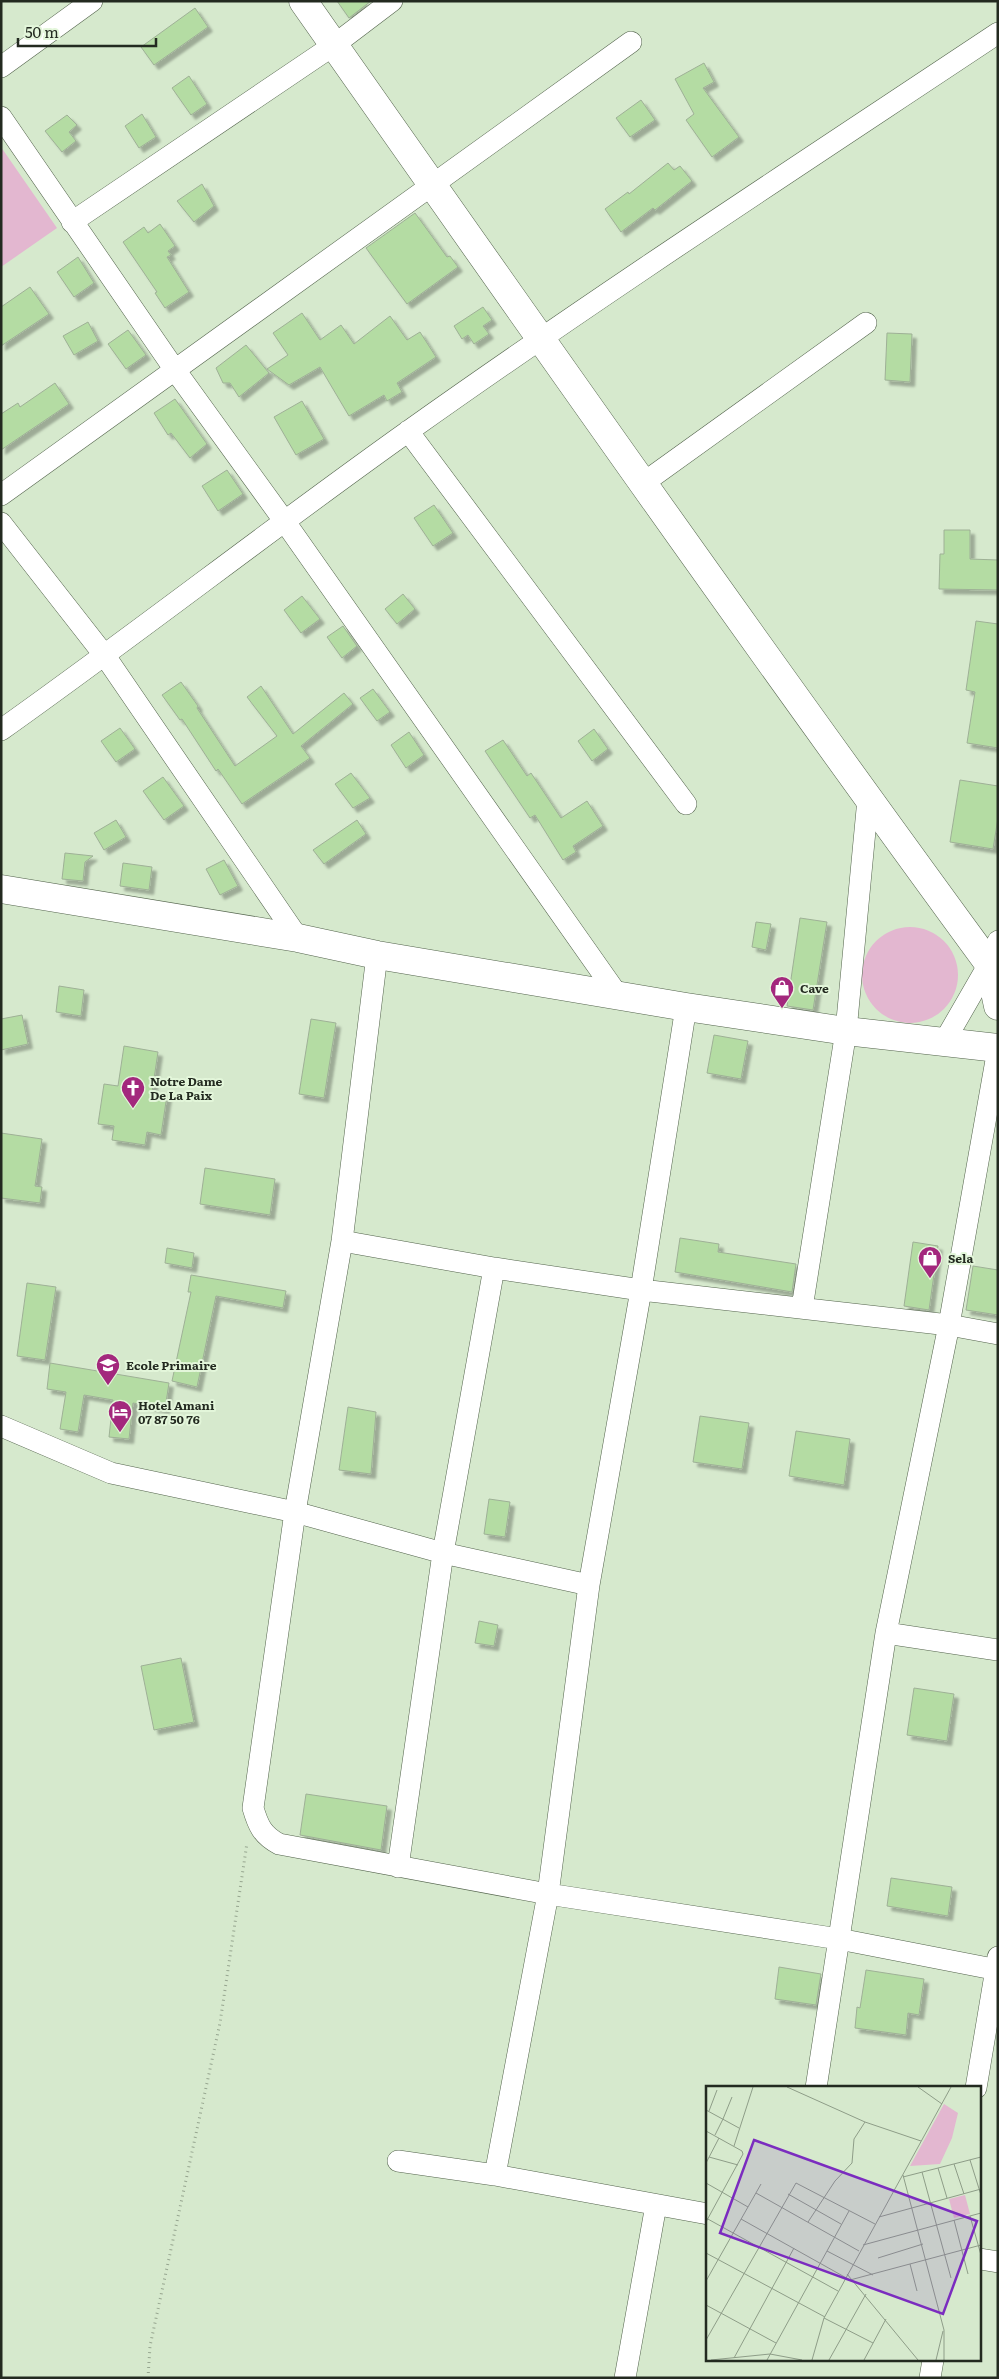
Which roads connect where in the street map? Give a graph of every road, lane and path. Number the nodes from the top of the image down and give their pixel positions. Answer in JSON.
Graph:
{"nodes":[{"id":1,"x":92,"y":1,"type":"edge"},
{"id":2,"x":303,"y":1,"type":"edge"},
{"id":3,"x":392,"y":1,"type":"edge"},
{"id":4,"x":998,"y":33,"type":"edge"},
{"id":5,"x":631,"y":42,"type":"dead end"},
{"id":6,"x":334,"y":45,"type":"junction"},
{"id":7,"x":1,"y":66,"type":"edge"},
{"id":8,"x":1,"y":117,"type":"edge"},
{"id":9,"x":432,"y":185,"type":"junction"},
{"id":10,"x":72,"y":222,"type":"junction"},
{"id":11,"x":866,"y":324,"type":"dead end"},
{"id":12,"x":542,"y":338,"type":"junction"},
{"id":13,"x":175,"y":370,"type":"junction"},
{"id":14,"x":408,"y":431,"type":"junction"},
{"id":15,"x":642,"y":484,"type":"junction"},
{"id":16,"x":1,"y":495,"type":"edge"},
{"id":17,"x":285,"y":522,"type":"junction"},
{"id":18,"x":1,"y":523,"type":"edge"},
{"id":19,"x":104,"y":656,"type":"junction"},
{"id":20,"x":1,"y":730,"type":"edge"},
{"id":21,"x":868,"y":799,"type":"junction"},
{"id":22,"x":686,"y":804,"type":"dead end"},
{"id":23,"x":1,"y":889,"type":"edge"},
{"id":24,"x":298,"y":938,"type":"junction"},
{"id":25,"x":993,"y":952,"type":"edge"},
{"id":26,"x":377,"y":955,"type":"junction"},
{"id":27,"x":616,"y":994,"type":"junction"},
{"id":28,"x":998,"y":1006,"type":"edge"},
{"id":29,"x":686,"y":1008,"type":"junction"},
{"id":30,"x":846,"y":1031,"type":"junction"},
{"id":31,"x":944,"y":1042,"type":"junction"},
{"id":32,"x":998,"y":1049,"type":"edge"},
{"id":33,"x":342,"y":1241,"type":"junction"},
{"id":34,"x":494,"y":1268,"type":"junction"},
{"id":35,"x":641,"y":1290,"type":"junction"},
{"id":36,"x":802,"y":1308,"type":"junction"},
{"id":37,"x":949,"y":1325,"type":"junction"},
{"id":38,"x":998,"y":1334,"type":"edge"},
{"id":39,"x":1,"y":1426,"type":"edge"},
{"id":40,"x":294,"y":1512,"type":"junction"},
{"id":41,"x":443,"y":1553,"type":"junction"},
{"id":42,"x":589,"y":1585,"type":"junction"},
{"id":43,"x":886,"y":1633,"type":"junction"},
{"id":44,"x":998,"y":1650,"type":"edge"},
{"id":45,"x":253,"y":1808,"type":"junction"},
{"id":46,"x":398,"y":1867,"type":"junction"},
{"id":47,"x":548,"y":1894,"type":"junction"},
{"id":48,"x":839,"y":1940,"type":"junction"},
{"id":49,"x":997,"y":1966,"type":"edge"},
{"id":50,"x":816,"y":2086,"type":"edge"},
{"id":51,"x":976,"y":2086,"type":"edge"},
{"id":52,"x":398,"y":2161,"type":"dead end"},
{"id":53,"x":495,"y":2175,"type":"junction"},
{"id":54,"x":656,"y":2205,"type":"junction"},
{"id":55,"x":706,"y":2214,"type":"edge"},
{"id":56,"x":982,"y":2259,"type":"edge"},
{"id":57,"x":998,"y":2262,"type":"edge"},
{"id":58,"x":933,"y":2362,"type":"edge"},
{"id":59,"x":148,"y":2378,"type":"edge"},
{"id":60,"x":625,"y":2378,"type":"edge"},
{"id":61,"x":930,"y":2378,"type":"edge"}],
"edges":[{"from":1,"to":7,"type":"street"},
{"from":2,"to":6,"type":"street"},
{"from":3,"to":6,"type":"street"},
{"from":4,"to":12,"type":"street"},
{"from":5,"to":9,"type":"street"},
{"from":6,"to":9,"type":"street"},
{"from":6,"to":10,"type":"street"},
{"from":8,"to":10,"type":"street"},
{"from":9,"to":12,"type":"street"},
{"from":9,"to":13,"type":"street"},
{"from":10,"to":13,"type":"street"},
{"from":11,"to":15,"type":"street"},
{"from":12,"to":14,"type":"street"},
{"from":12,"to":15,"type":"street"},
{"from":13,"to":16,"type":"street"},
{"from":13,"to":17,"type":"street"},
{"from":14,"to":17,"type":"street"},
{"from":14,"to":22,"type":"street"},
{"from":15,"to":21,"type":"street"},
{"from":17,"to":19,"type":"street"},
{"from":17,"to":27,"type":"street"},
{"from":18,"to":19,"type":"street"},
{"from":19,"to":20,"type":"street"},
{"from":19,"to":24,"type":"street"},
{"from":21,"to":25,"type":"street"},
{"from":21,"to":30,"type":"street"},
{"from":23,"to":24,"type":"street"},
{"from":24,"to":26,"type":"street"},
{"from":25,"to":28,"type":"street"},
{"from":25,"to":31,"type":"street"},
{"from":26,"to":27,"type":"street"},
{"from":26,"to":33,"type":"street"},
{"from":27,"to":29,"type":"street"},
{"from":29,"to":30,"type":"street"},
{"from":29,"to":35,"type":"street"},
{"from":30,"to":31,"type":"street"},
{"from":30,"to":36,"type":"street"},
{"from":31,"to":32,"type":"street"},
{"from":32,"to":37,"type":"street"},
{"from":33,"to":34,"type":"street"},
{"from":33,"to":40,"type":"street"},
{"from":34,"to":35,"type":"street"},
{"from":34,"to":41,"type":"street"},
{"from":35,"to":36,"type":"street"},
{"from":35,"to":42,"type":"street"},
{"from":36,"to":37,"type":"street"},
{"from":37,"to":38,"type":"street"},
{"from":37,"to":43,"type":"street"},
{"from":39,"to":40,"type":"street"},
{"from":40,"to":41,"type":"street"},
{"from":40,"to":45,"type":"street"},
{"from":41,"to":42,"type":"street"},
{"from":41,"to":46,"type":"street"},
{"from":42,"to":47,"type":"street"},
{"from":43,"to":44,"type":"street"},
{"from":43,"to":48,"type":"street"},
{"from":45,"to":46,"type":"street"},
{"from":45,"to":59,"type":"path"},
{"from":46,"to":47,"type":"street"},
{"from":47,"to":48,"type":"street"},
{"from":47,"to":53,"type":"street"},
{"from":48,"to":49,"type":"street"},
{"from":48,"to":50,"type":"street"},
{"from":49,"to":51,"type":"street"},
{"from":52,"to":53,"type":"street"},
{"from":53,"to":54,"type":"street"},
{"from":54,"to":55,"type":"street"},
{"from":54,"to":60,"type":"street"},
{"from":56,"to":57,"type":"street"},
{"from":58,"to":61,"type":"street"}]}
